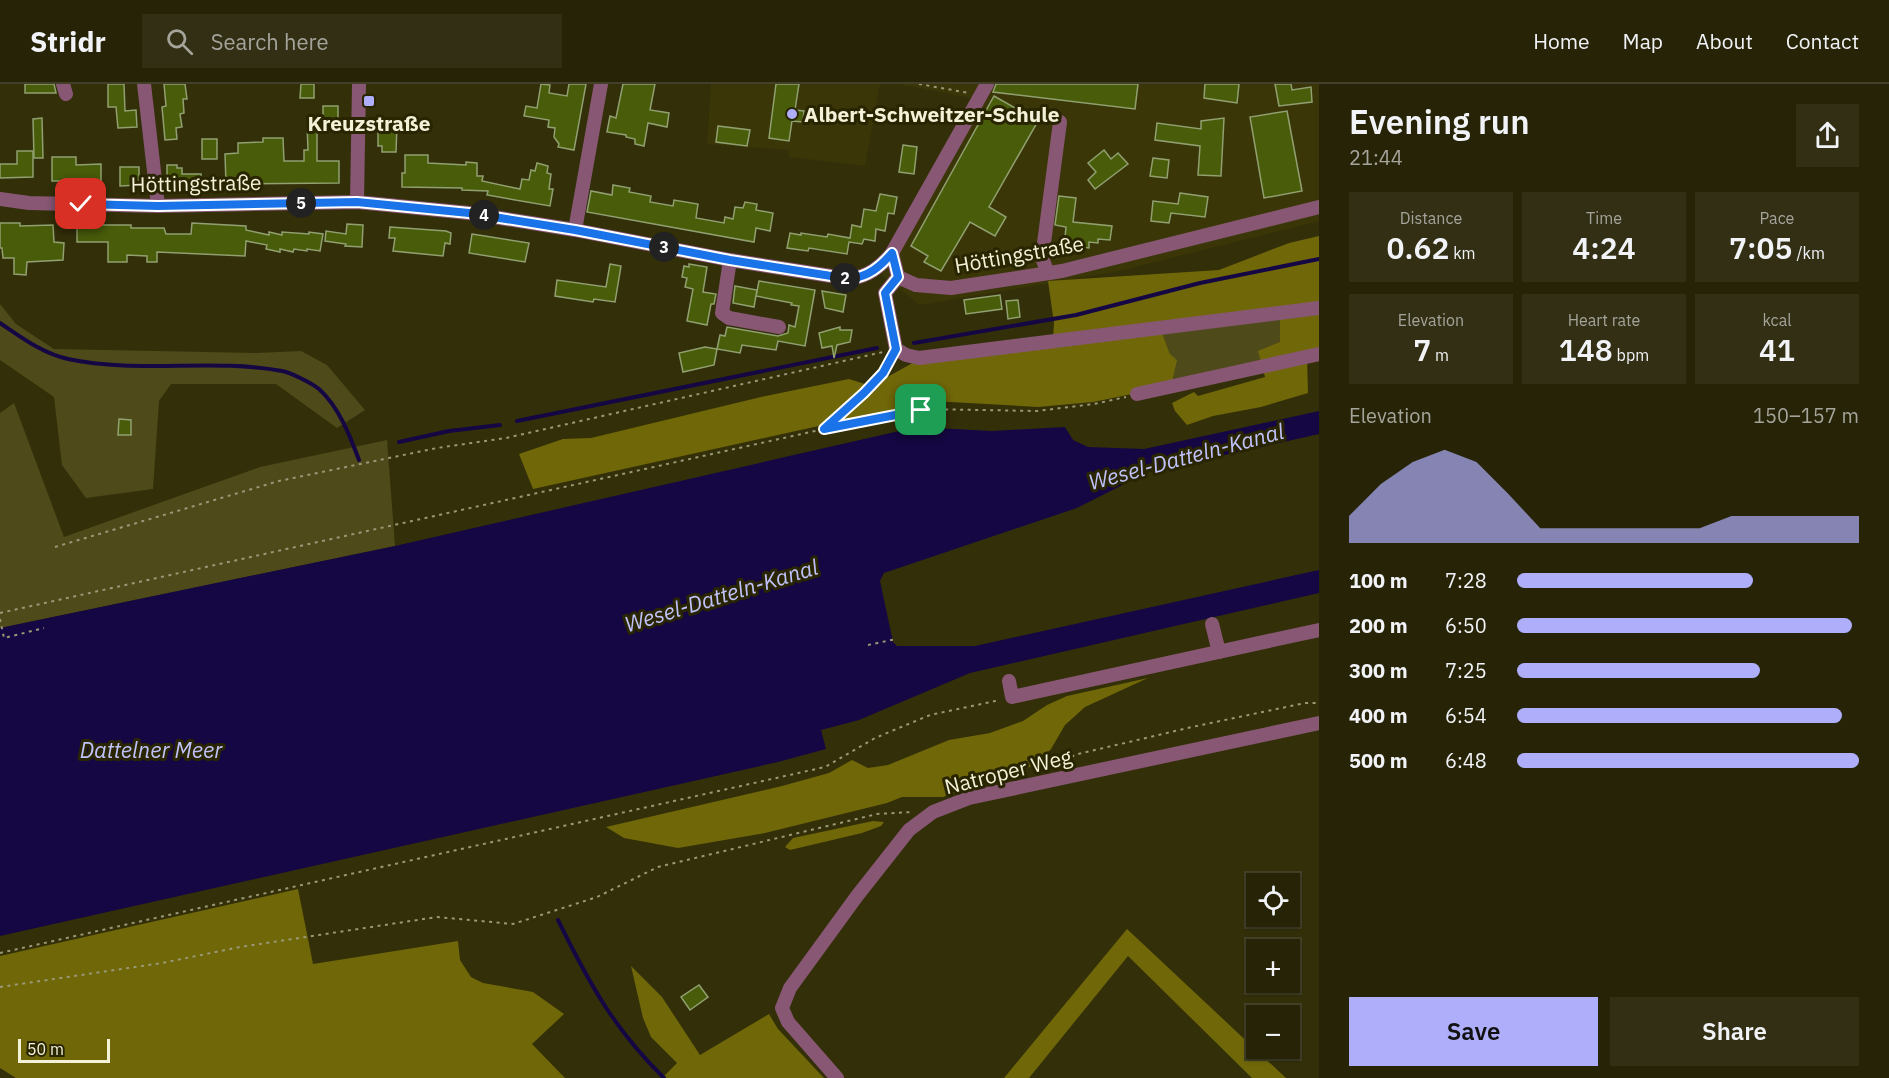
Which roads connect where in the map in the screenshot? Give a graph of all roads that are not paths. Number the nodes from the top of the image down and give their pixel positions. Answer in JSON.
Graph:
{"nodes":[{"id":1,"x":144,"y":84,"type":"edge"},
{"id":2,"x":359,"y":84,"type":"edge"},
{"id":3,"x":601,"y":84,"type":"edge"},
{"id":4,"x":984,"y":89,"type":"edge"},
{"id":5,"x":1060,"y":123,"type":"dead end"},
{"id":6,"x":0,"y":199,"type":"edge"},
{"id":7,"x":357,"y":202,"type":"junction"},
{"id":8,"x":158,"y":206,"type":"junction"},
{"id":9,"x":1319,"y":207,"type":"edge"},
{"id":10,"x":575,"y":230,"type":"junction"},
{"id":11,"x":892,"y":253,"type":"junction"},
{"id":12,"x":730,"y":260,"type":"junction"},
{"id":13,"x":1048,"y":273,"type":"junction"},
{"id":14,"x":898,"y":277,"type":"junction"},
{"id":15,"x":1317,"y":310,"type":"edge"},
{"id":16,"x":779,"y":327,"type":"dead end"},
{"id":17,"x":1319,"y":354,"type":"edge"},
{"id":18,"x":1137,"y":394,"type":"road end"},
{"id":19,"x":1212,"y":624,"type":"dead end"},
{"id":20,"x":1319,"y":630,"type":"edge"},
{"id":21,"x":1219,"y":652,"type":"junction"},
{"id":22,"x":1009,"y":681,"type":"dead end"},
{"id":23,"x":1319,"y":723,"type":"edge"},
{"id":24,"x":837,"y":1078,"type":"edge"}],
"edges":[{"from":1,"to":8,"type":"street"},
{"from":2,"to":7,"type":"street"},
{"from":3,"to":10,"type":"street"},
{"from":4,"to":11,"type":"street","name":"Höttingstraße"},
{"from":5,"to":13,"type":"street"},
{"from":6,"to":8,"type":"street","name":"Höttingstraße"},
{"from":7,"to":8,"type":"street","name":"Höttingstraße"},
{"from":7,"to":10,"type":"street","name":"Höttingstraße"},
{"from":9,"to":13,"type":"street","name":"Höttingstraße"},
{"from":10,"to":12,"type":"street","name":"Höttingstraße"},
{"from":11,"to":12,"type":"street","name":"Höttingstraße"},
{"from":11,"to":14,"type":"street"},
{"from":12,"to":16,"type":"street"},
{"from":13,"to":14,"type":"street","name":"Höttingstraße"},
{"from":14,"to":15,"type":"street"},
{"from":17,"to":18,"type":"street"},
{"from":19,"to":21,"type":"street"},
{"from":20,"to":21,"type":"street"},
{"from":21,"to":22,"type":"street"},
{"from":23,"to":24,"type":"street","name":"Natroper Weg"}]}
